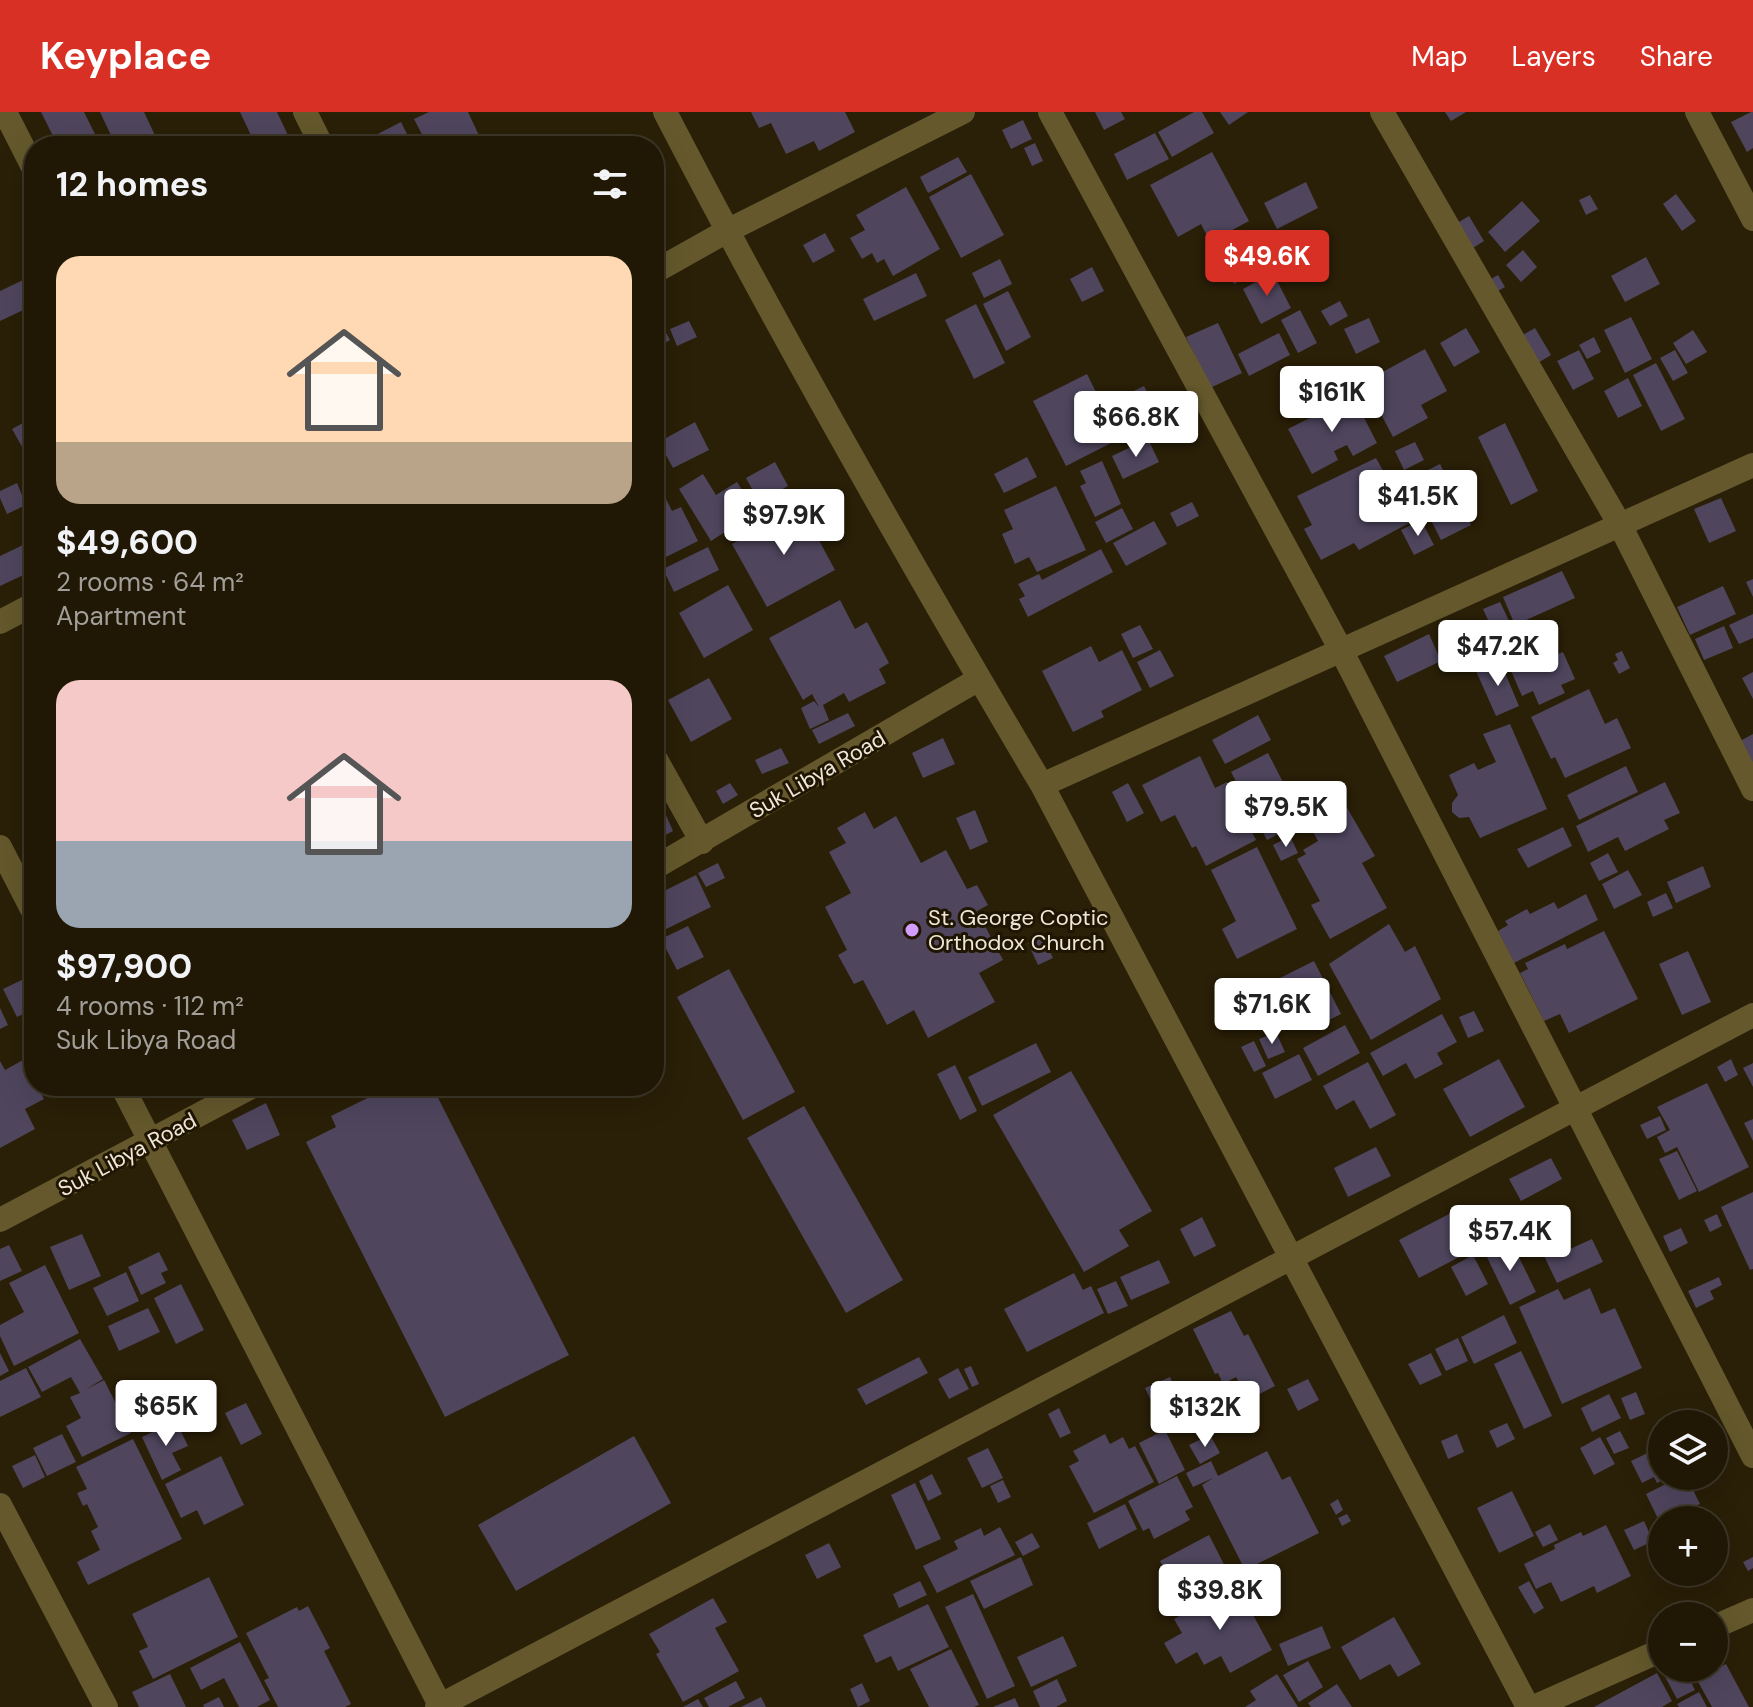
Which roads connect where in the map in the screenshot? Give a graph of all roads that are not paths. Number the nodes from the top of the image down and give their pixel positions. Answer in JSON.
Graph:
{"nodes":[{"id":1,"x":5,"y":112,"type":"edge"},
{"id":2,"x":305,"y":112,"type":"edge"},
{"id":3,"x":665,"y":112,"type":"edge"},
{"id":4,"x":963,"y":112,"type":"edge"},
{"id":5,"x":1050,"y":112,"type":"edge"},
{"id":6,"x":1382,"y":112,"type":"edge"},
{"id":7,"x":1697,"y":112,"type":"edge"},
{"id":8,"x":317,"y":136,"type":"edge"},
{"id":9,"x":24,"y":149,"type":"edge"},
{"id":10,"x":1753,"y":219,"type":"edge"},
{"id":11,"x":727,"y":231,"type":"junction"},
{"id":12,"x":664,"y":266,"type":"edge"},
{"id":13,"x":1753,"y":465,"type":"edge"},
{"id":14,"x":1620,"y":525,"type":"junction"},
{"id":15,"x":24,"y":609,"type":"edge"},
{"id":16,"x":0,"y":622,"type":"edge"},
{"id":17,"x":1341,"y":650,"type":"junction"},
{"id":18,"x":979,"y":679,"type":"junction"},
{"id":19,"x":664,"y":774,"type":"edge"},
{"id":20,"x":1042,"y":785,"type":"junction"},
{"id":21,"x":1753,"y":789,"type":"edge"},
{"id":22,"x":702,"y":842,"type":"junction"},
{"id":23,"x":0,"y":847,"type":"edge"},
{"id":24,"x":664,"y":863,"type":"edge"},
{"id":25,"x":24,"y":894,"type":"edge"},
{"id":26,"x":1753,"y":1015,"type":"edge"},
{"id":27,"x":127,"y":1096,"type":"edge"},
{"id":28,"x":235,"y":1096,"type":"edge"},
{"id":29,"x":151,"y":1142,"type":"junction"},
{"id":30,"x":0,"y":1220,"type":"edge"},
{"id":31,"x":1753,"y":1456,"type":"edge"},
{"id":32,"x":0,"y":1505,"type":"edge"},
{"id":33,"x":1753,"y":1610,"type":"edge"},
{"id":34,"x":1728,"y":1621,"type":"edge"},
{"id":35,"x":1648,"y":1656,"type":"edge"},
{"id":36,"x":439,"y":1706,"type":"edge"},
{"id":37,"x":106,"y":1707,"type":"edge"},
{"id":38,"x":1531,"y":1707,"type":"edge"}],
"edges":[{"from":1,"to":9,"type":"street"},
{"from":2,"to":8,"type":"street"},
{"from":3,"to":11,"type":"street"},
{"from":4,"to":11,"type":"street"},
{"from":5,"to":17,"type":"street"},
{"from":6,"to":14,"type":"street"},
{"from":7,"to":10,"type":"street"},
{"from":11,"to":12,"type":"street"},
{"from":11,"to":18,"type":"street"},
{"from":13,"to":14,"type":"street"},
{"from":14,"to":17,"type":"street"},
{"from":14,"to":21,"type":"street"},
{"from":15,"to":16,"type":"street"},
{"from":17,"to":20,"type":"street"},
{"from":17,"to":31,"type":"street"},
{"from":18,"to":20,"type":"street"},
{"from":18,"to":22,"type":"street","name":"Suk Libya Road"},
{"from":19,"to":22,"type":"street"},
{"from":20,"to":38,"type":"street"},
{"from":22,"to":24,"type":"street","name":"Suk Libya Road"},
{"from":23,"to":25,"type":"street"},
{"from":26,"to":36,"type":"street"},
{"from":27,"to":29,"type":"street"},
{"from":28,"to":29,"type":"street","name":"Suk Libya Road"},
{"from":29,"to":30,"type":"street","name":"Suk Libya Road"},
{"from":29,"to":36,"type":"street"},
{"from":32,"to":37,"type":"street"},
{"from":33,"to":34,"type":"street"},
{"from":35,"to":38,"type":"street"}]}
